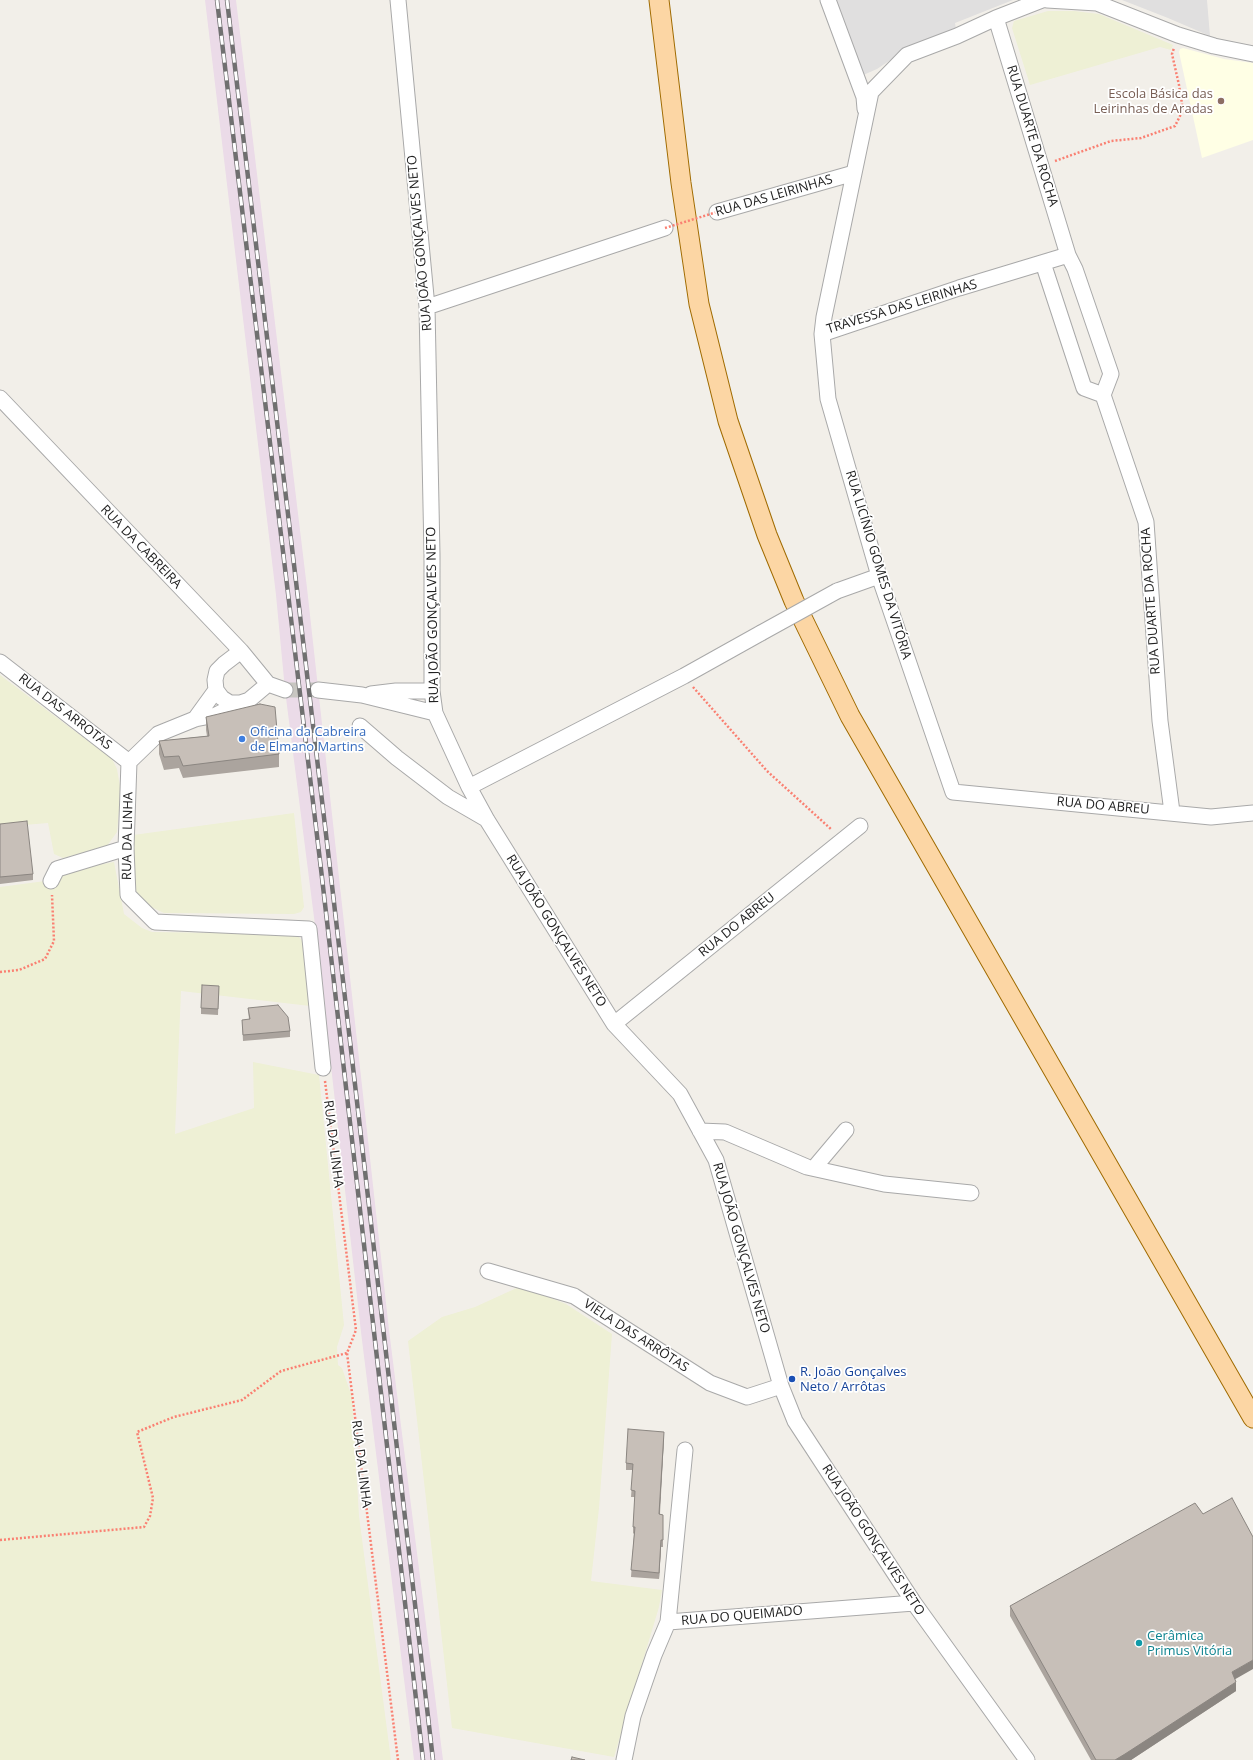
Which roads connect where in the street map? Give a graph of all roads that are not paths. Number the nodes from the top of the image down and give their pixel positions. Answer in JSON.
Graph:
{"nodes":[{"id":1,"x":398,"y":0,"type":"edge"},
{"id":2,"x":659,"y":0,"type":"edge"},
{"id":3,"x":828,"y":0,"type":"edge"},
{"id":4,"x":1042,"y":0,"type":"edge"},
{"id":5,"x":1047,"y":0,"type":"edge"},
{"id":6,"x":996,"y":18,"type":"junction"},
{"id":7,"x":1251,"y":52,"type":"edge"},
{"id":8,"x":866,"y":117,"type":"junction"},
{"id":9,"x":854,"y":174,"type":"junction"},
{"id":10,"x":717,"y":212,"type":"road end"},
{"id":11,"x":665,"y":228,"type":"road end"},
{"id":12,"x":1068,"y":255,"type":"junction"},
{"id":13,"x":1043,"y":263,"type":"junction"},
{"id":14,"x":427,"y":307,"type":"junction"},
{"id":15,"x":822,"y":334,"type":"junction"},
{"id":16,"x":1103,"y":395,"type":"junction"},
{"id":17,"x":0,"y":398,"type":"edge"},
{"id":18,"x":879,"y":576,"type":"junction"},
{"id":19,"x":241,"y":651,"type":"junction"},
{"id":20,"x":0,"y":662,"type":"edge"},
{"id":21,"x":268,"y":684,"type":"junction"},
{"id":22,"x":216,"y":690,"type":"junction"},
{"id":23,"x":285,"y":690,"type":"tunnel mouth"},
{"id":24,"x":318,"y":690,"type":"tunnel mouth"},
{"id":25,"x":432,"y":691,"type":"junction"},
{"id":26,"x":362,"y":695,"type":"junction"},
{"id":27,"x":240,"y":703,"type":"junction"},
{"id":28,"x":435,"y":714,"type":"junction"},
{"id":29,"x":195,"y":719,"type":"junction"},
{"id":30,"x":360,"y":726,"type":"dead end"},
{"id":31,"x":129,"y":762,"type":"junction"},
{"id":32,"x":469,"y":787,"type":"junction"},
{"id":33,"x":953,"y":792,"type":"joint"},
{"id":34,"x":1172,"y":812,"type":"junction"},
{"id":35,"x":1253,"y":812,"type":"edge"},
{"id":36,"x":487,"y":820,"type":"junction"},
{"id":37,"x":860,"y":826,"type":"dead end"},
{"id":38,"x":126,"y":848,"type":"junction"},
{"id":39,"x":52,"y":881,"type":"road end"},
{"id":40,"x":614,"y":1024,"type":"junction"},
{"id":41,"x":323,"y":1068,"type":"road end"},
{"id":42,"x":846,"y":1130,"type":"dead end"},
{"id":43,"x":700,"y":1131,"type":"junction"},
{"id":44,"x":814,"y":1168,"type":"junction"},
{"id":45,"x":971,"y":1193,"type":"dead end"},
{"id":46,"x":488,"y":1271,"type":"dead end"},
{"id":47,"x":781,"y":1386,"type":"junction"},
{"id":48,"x":1253,"y":1418,"type":"edge"},
{"id":49,"x":685,"y":1450,"type":"dead end"},
{"id":50,"x":914,"y":1603,"type":"junction"},
{"id":51,"x":668,"y":1622,"type":"junction"},
{"id":52,"x":624,"y":1760,"type":"edge"},
{"id":53,"x":1027,"y":1760,"type":"edge"}],
"edges":[{"from":1,"to":14,"type":"street","name":"RUA JOÃO GONÇALVES NETO"},
{"from":2,"to":48,"type":"main road"},
{"from":3,"to":8,"type":"street"},
{"from":4,"to":6,"type":"street"},
{"from":5,"to":7,"type":"street"},
{"from":6,"to":8,"type":"street"},
{"from":6,"to":12,"type":"street","name":"RUA DUARTE DA ROCHA"},
{"from":8,"to":9,"type":"street"},
{"from":9,"to":10,"type":"street","name":"RUA DAS LEIRINHAS"},
{"from":9,"to":15,"type":"street","name":"TRAVESSA DAS LEIRINHAS"},
{"from":11,"to":14,"type":"street"},
{"from":12,"to":13,"type":"street","name":"TRAVESSA DAS LEIRINHAS"},
{"from":12,"to":16,"type":"street","name":"RUA DUARTE DA ROCHA"},
{"from":13,"to":15,"type":"street","name":"TRAVESSA DAS LEIRINHAS"},
{"from":13,"to":16,"type":"street"},
{"from":14,"to":25,"type":"street","name":"RUA JOÃO GONÇALVES NETO"},
{"from":15,"to":18,"type":"street","name":"RUA LICÍNIO GOMES DA VITÓRIA"},
{"from":16,"to":34,"type":"street","name":"RUA DUARTE DA ROCHA"},
{"from":17,"to":19,"type":"street","name":"RUA DA CABREIRA"},
{"from":18,"to":32,"type":"street","bridge":true},
{"from":18,"to":33,"type":"street","name":"RUA LICÍNIO GOMES DA VITÓRIA"},
{"from":19,"to":21,"type":"street","name":"RUA DA CABREIRA"},
{"from":19,"to":22,"type":"street"},
{"from":20,"to":31,"type":"street","name":"RUA DAS ARROTAS"},
{"from":21,"to":23,"type":"street"},
{"from":21,"to":27,"type":"street"},
{"from":22,"to":27,"type":"street"},
{"from":22,"to":29,"type":"street"},
{"from":24,"to":26,"type":"street"},
{"from":25,"to":26,"type":"street"},
{"from":25,"to":28,"type":"street","name":"RUA JOÃO GONÇALVES NETO"},
{"from":26,"to":28,"type":"street"},
{"from":27,"to":29,"type":"street"},
{"from":28,"to":32,"type":"street","name":"RUA JOÃO GONÇALVES NETO"},
{"from":29,"to":31,"type":"street"},
{"from":30,"to":36,"type":"street"},
{"from":31,"to":38,"type":"street","name":"RUA DA LINHA"},
{"from":32,"to":36,"type":"street","name":"RUA JOÃO GONÇALVES NETO"},
{"from":33,"to":34,"type":"street","name":"RUA DO ABREU"},
{"from":34,"to":35,"type":"street","name":"RUA DO ABREU"},
{"from":36,"to":40,"type":"street","name":"RUA JOÃO GONÇALVES NETO"},
{"from":37,"to":40,"type":"street","name":"RUA DO ABREU"},
{"from":38,"to":39,"type":"street"},
{"from":38,"to":41,"type":"street","name":"RUA DA LINHA"},
{"from":40,"to":43,"type":"street","name":"RUA JOÃO GONÇALVES NETO"},
{"from":42,"to":44,"type":"street"},
{"from":43,"to":44,"type":"street"},
{"from":43,"to":47,"type":"street","name":"RUA JOÃO GONÇALVES NETO"},
{"from":44,"to":45,"type":"street"},
{"from":46,"to":47,"type":"street","name":"VIELA DAS ARRÔTAS"},
{"from":47,"to":50,"type":"street","name":"RUA JOÃO GONÇALVES NETO"},
{"from":49,"to":51,"type":"street"},
{"from":50,"to":51,"type":"street","name":"RUA DO QUEIMADO"},
{"from":50,"to":53,"type":"street","name":"RUA JOÃO GONÇALVES NETO"},
{"from":51,"to":52,"type":"street","name":"RUA DO QUEIMADO"}]}
